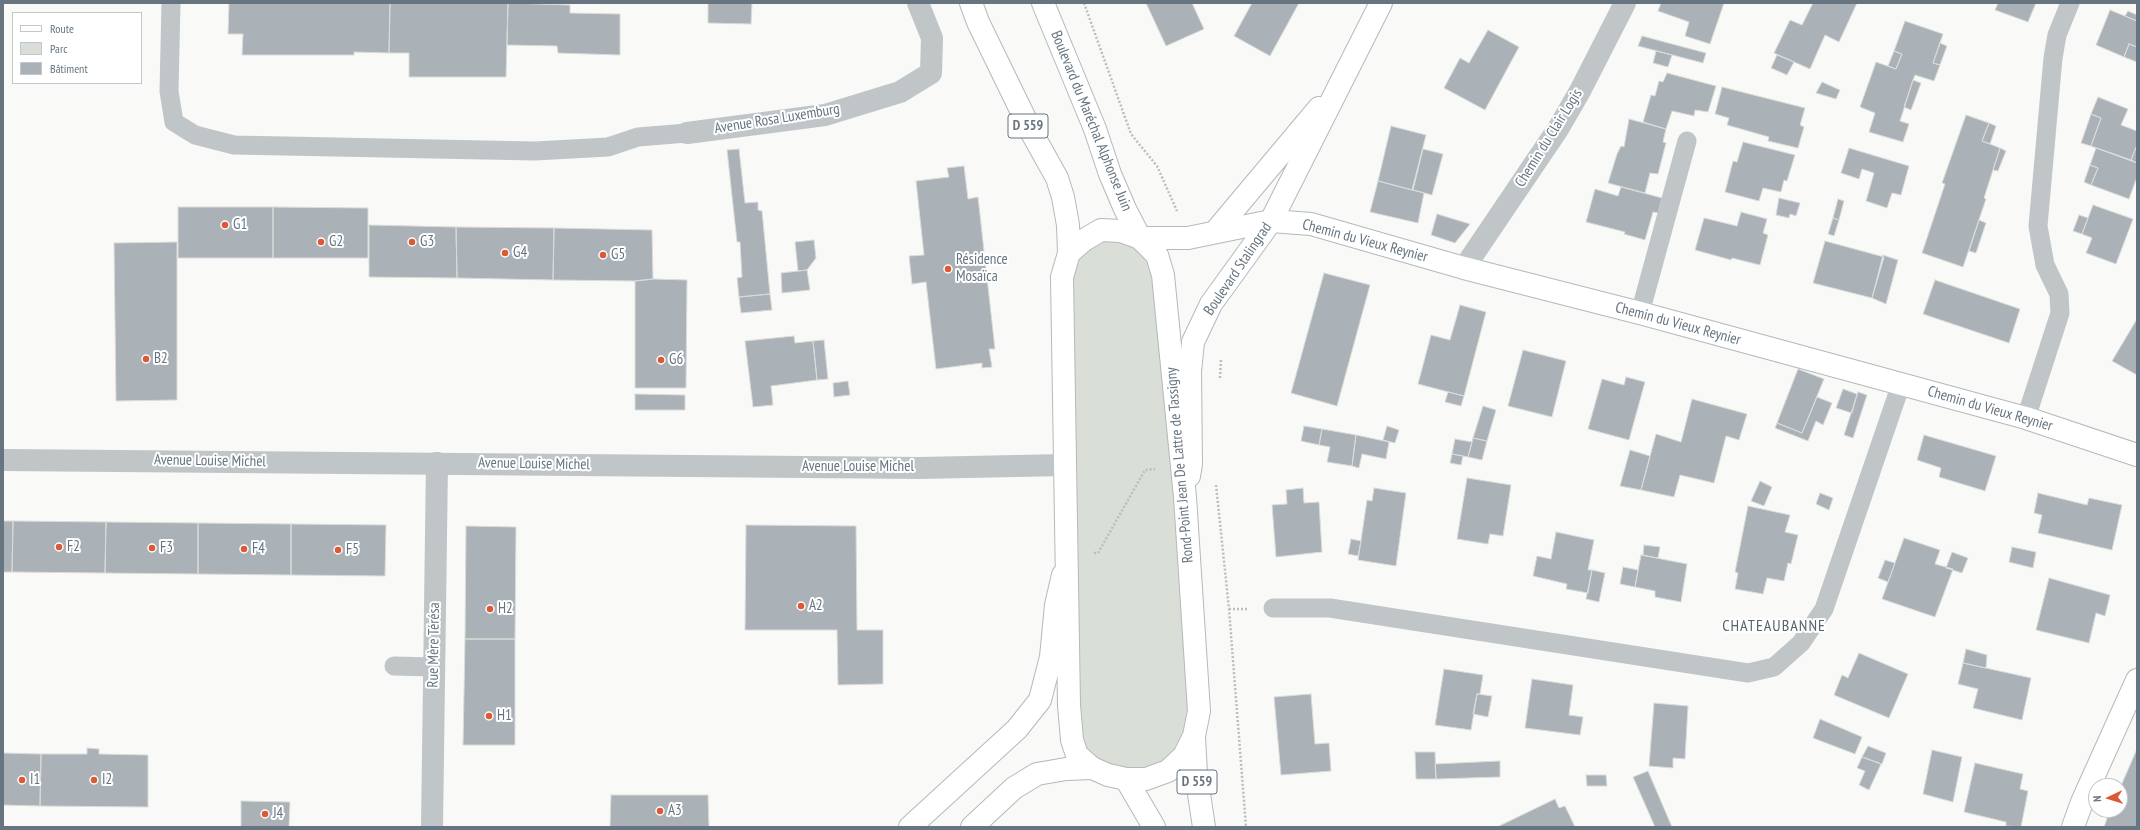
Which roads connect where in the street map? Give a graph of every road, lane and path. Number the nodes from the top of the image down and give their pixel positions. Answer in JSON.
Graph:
{"nodes":[{"id":1,"x":171,"y":3,"type":"edge"},
{"id":2,"x":918,"y":3,"type":"edge"},
{"id":3,"x":972,"y":3,"type":"edge"},
{"id":4,"x":1043,"y":3,"type":"edge"},
{"id":5,"x":1084,"y":3,"type":"edge"},
{"id":6,"x":1381,"y":3,"type":"edge"},
{"id":7,"x":1625,"y":3,"type":"edge"},
{"id":8,"x":2070,"y":3,"type":"edge"},
{"id":9,"x":1344,"y":78,"type":"junction"},
{"id":10,"x":687,"y":133,"type":"joint"},
{"id":11,"x":1687,"y":141,"type":"dead end"},
{"id":12,"x":1178,"y":214,"type":"dead end"},
{"id":13,"x":1271,"y":221,"type":"junction"},
{"id":14,"x":1215,"y":232,"type":"junction"},
{"id":15,"x":1140,"y":238,"type":"junction"},
{"id":16,"x":1069,"y":253,"type":"junction"},
{"id":17,"x":1464,"y":268,"type":"junction"},
{"id":18,"x":1640,"y":313,"type":"junction"},
{"id":19,"x":1221,"y":353,"type":"dead end"},
{"id":20,"x":1219,"y":382,"type":"dead end"},
{"id":21,"x":1901,"y":384,"type":"junction"},
{"id":22,"x":2026,"y":418,"type":"junction"},
{"id":23,"x":2137,"y":455,"type":"edge"},
{"id":24,"x":3,"y":460,"type":"edge"},
{"id":25,"x":437,"y":463,"type":"junction"},
{"id":26,"x":1065,"y":465,"type":"junction"},
{"id":27,"x":1182,"y":466,"type":"junction"},
{"id":28,"x":1216,"y":478,"type":"dead end"},
{"id":29,"x":1185,"y":498,"type":"junction"},
{"id":30,"x":1068,"y":554,"type":"junction"},
{"id":31,"x":1273,"y":608,"type":"dead end"},
{"id":32,"x":394,"y":666,"type":"dead end"},
{"id":33,"x":433,"y":667,"type":"junction"},
{"id":34,"x":2137,"y":680,"type":"edge"},
{"id":35,"x":1194,"y":736,"type":"junction"},
{"id":36,"x":1092,"y":768,"type":"junction"},
{"id":37,"x":1126,"y":779,"type":"junction"},
{"id":38,"x":432,"y":827,"type":"edge"},
{"id":39,"x":910,"y":827,"type":"edge"},
{"id":40,"x":972,"y":827,"type":"edge"},
{"id":41,"x":1154,"y":827,"type":"edge"},
{"id":42,"x":1204,"y":827,"type":"edge"},
{"id":43,"x":1246,"y":827,"type":"edge"},
{"id":44,"x":2073,"y":827,"type":"edge"}],
"edges":[{"from":1,"to":10,"type":"lane"},
{"from":2,"to":10,"type":"street","name":"Avenue Rosa Luxemburg"},
{"from":3,"to":16,"type":"main road","number":"D 559"},
{"from":4,"to":15,"type":"main road","name":"Boulevard du Maréchal Alphonse Juin"},
{"from":5,"to":12,"type":"path"},
{"from":6,"to":9,"type":"main road","name":"Boulevard Stalingrad"},
{"from":7,"to":17,"type":"street","name":"Chemin du Clair Logis"},
{"from":8,"to":22,"type":"lane"},
{"from":9,"to":13,"type":"main road","name":"Boulevard Stalingrad"},
{"from":9,"to":14,"type":"main road","name":"Boulevard Stalingrad"},
{"from":11,"to":18,"type":"lane"},
{"from":13,"to":14,"type":"main road","name":"Chemin du Vieux Reynier"},
{"from":13,"to":17,"type":"main road","name":"Chemin du Vieux Reynier"},
{"from":13,"to":29,"type":"main road","name":"Boulevard Stalingrad"},
{"from":14,"to":15,"type":"main road"},
{"from":15,"to":16,"type":"main road","name":"Rond-Point Jean De Lattre de Tassigny"},
{"from":15,"to":27,"type":"main road","name":"Rond-Point Jean De Lattre de Tassigny"},
{"from":16,"to":26,"type":"main road","name":"Rond-Point Jean De Lattre de Tassigny"},
{"from":17,"to":18,"type":"main road","name":"Chemin du Vieux Reynier"},
{"from":18,"to":21,"type":"main road","name":"Chemin du Vieux Reynier"},
{"from":19,"to":20,"type":"path"},
{"from":21,"to":22,"type":"main road","name":"Chemin du Vieux Reynier"},
{"from":21,"to":31,"type":"lane"},
{"from":22,"to":23,"type":"main road","name":"Chemin du Vieux Reynier"},
{"from":24,"to":25,"type":"street","name":"Avenue Louise Michel"},
{"from":25,"to":26,"type":"street","name":"Avenue Louise Michel"},
{"from":25,"to":33,"type":"street","name":"Rue Mère Térésa"},
{"from":26,"to":30,"type":"main road","name":"Rond-Point Jean De Lattre de Tassigny"},
{"from":27,"to":29,"type":"main road","name":"Rond-Point Jean De Lattre de Tassigny"},
{"from":27,"to":30,"type":"path"},
{"from":28,"to":43,"type":"path"},
{"from":29,"to":35,"type":"main road","name":"Rond-Point Jean De Lattre de Tassigny"},
{"from":30,"to":36,"type":"main road","name":"Rond-Point Jean De Lattre de Tassigny"},
{"from":30,"to":39,"type":"main road"},
{"from":32,"to":33,"type":"lane"},
{"from":33,"to":38,"type":"street","name":"Rue Mère Térésa"},
{"from":34,"to":44,"type":"main road"},
{"from":35,"to":37,"type":"main road","name":"Rond-Point Jean De Lattre de Tassigny"},
{"from":35,"to":42,"type":"main road","number":"D 559"},
{"from":36,"to":37,"type":"main road","name":"Rond-Point Jean De Lattre de Tassigny"},
{"from":36,"to":40,"type":"main road"},
{"from":37,"to":41,"type":"main road"}]}
